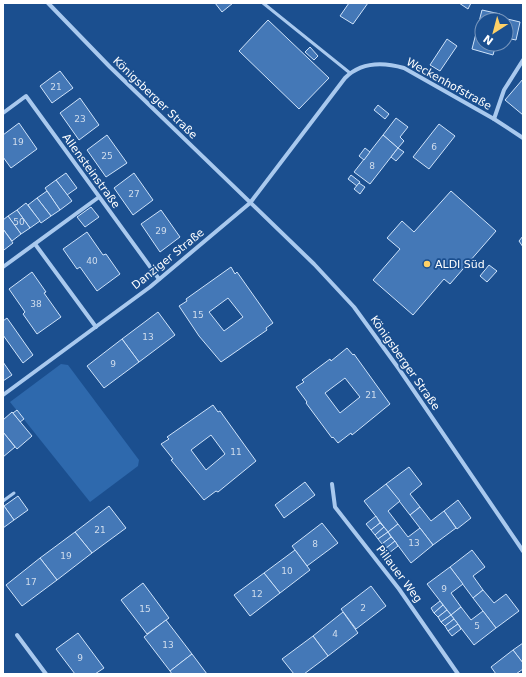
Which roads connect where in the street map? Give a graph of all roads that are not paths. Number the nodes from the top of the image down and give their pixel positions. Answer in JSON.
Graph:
{"nodes":[{"id":1,"x":48,"y":3,"type":"edge"},
{"id":2,"x":263,"y":3,"type":"edge"},
{"id":3,"x":523,"y":60,"type":"edge"},
{"id":4,"x":350,"y":73,"type":"junction"},
{"id":5,"x":3,"y":113,"type":"edge"},
{"id":6,"x":494,"y":120,"type":"junction"},
{"id":7,"x":523,"y":138,"type":"edge"},
{"id":8,"x":99,"y":197,"type":"junction"},
{"id":9,"x":250,"y":203,"type":"junction"},
{"id":10,"x":35,"y":244,"type":"junction"},
{"id":11,"x":3,"y":267,"type":"edge"},
{"id":12,"x":159,"y":279,"type":"junction"},
{"id":13,"x":96,"y":327,"type":"junction"},
{"id":14,"x":3,"y":395,"type":"edge"},
{"id":15,"x":332,"y":484,"type":"dead end"},
{"id":16,"x":14,"y":493,"type":"dead end"},
{"id":17,"x":3,"y":501,"type":"edge"},
{"id":18,"x":523,"y":551,"type":"edge"},
{"id":19,"x":17,"y":635,"type":"dead end"},
{"id":20,"x":46,"y":674,"type":"edge"},
{"id":21,"x":458,"y":674,"type":"edge"}],
"edges":[{"from":1,"to":9,"type":"street","name":"Königsberger Straße"},
{"from":2,"to":4,"type":"lane"},
{"from":3,"to":6,"type":"street","name":"Weckenhofstraße"},
{"from":4,"to":6,"type":"street","name":"Weckenhofstraße"},
{"from":4,"to":9,"type":"street"},
{"from":5,"to":8,"type":"street","name":"Allensteinstraße"},
{"from":6,"to":7,"type":"street","name":"Weckenhofstraße"},
{"from":8,"to":10,"type":"street"},
{"from":8,"to":12,"type":"street","name":"Allensteinstraße"},
{"from":9,"to":12,"type":"street","name":"Danziger Straße"},
{"from":9,"to":18,"type":"street","name":"Königsberger Straße"},
{"from":10,"to":11,"type":"street"},
{"from":10,"to":13,"type":"street"},
{"from":12,"to":13,"type":"street","name":"Danziger Straße"},
{"from":13,"to":14,"type":"street","name":"Danziger Straße"},
{"from":15,"to":21,"type":"street","name":"Pillauer Weg"},
{"from":16,"to":17,"type":"lane"},
{"from":19,"to":20,"type":"street"}]}
